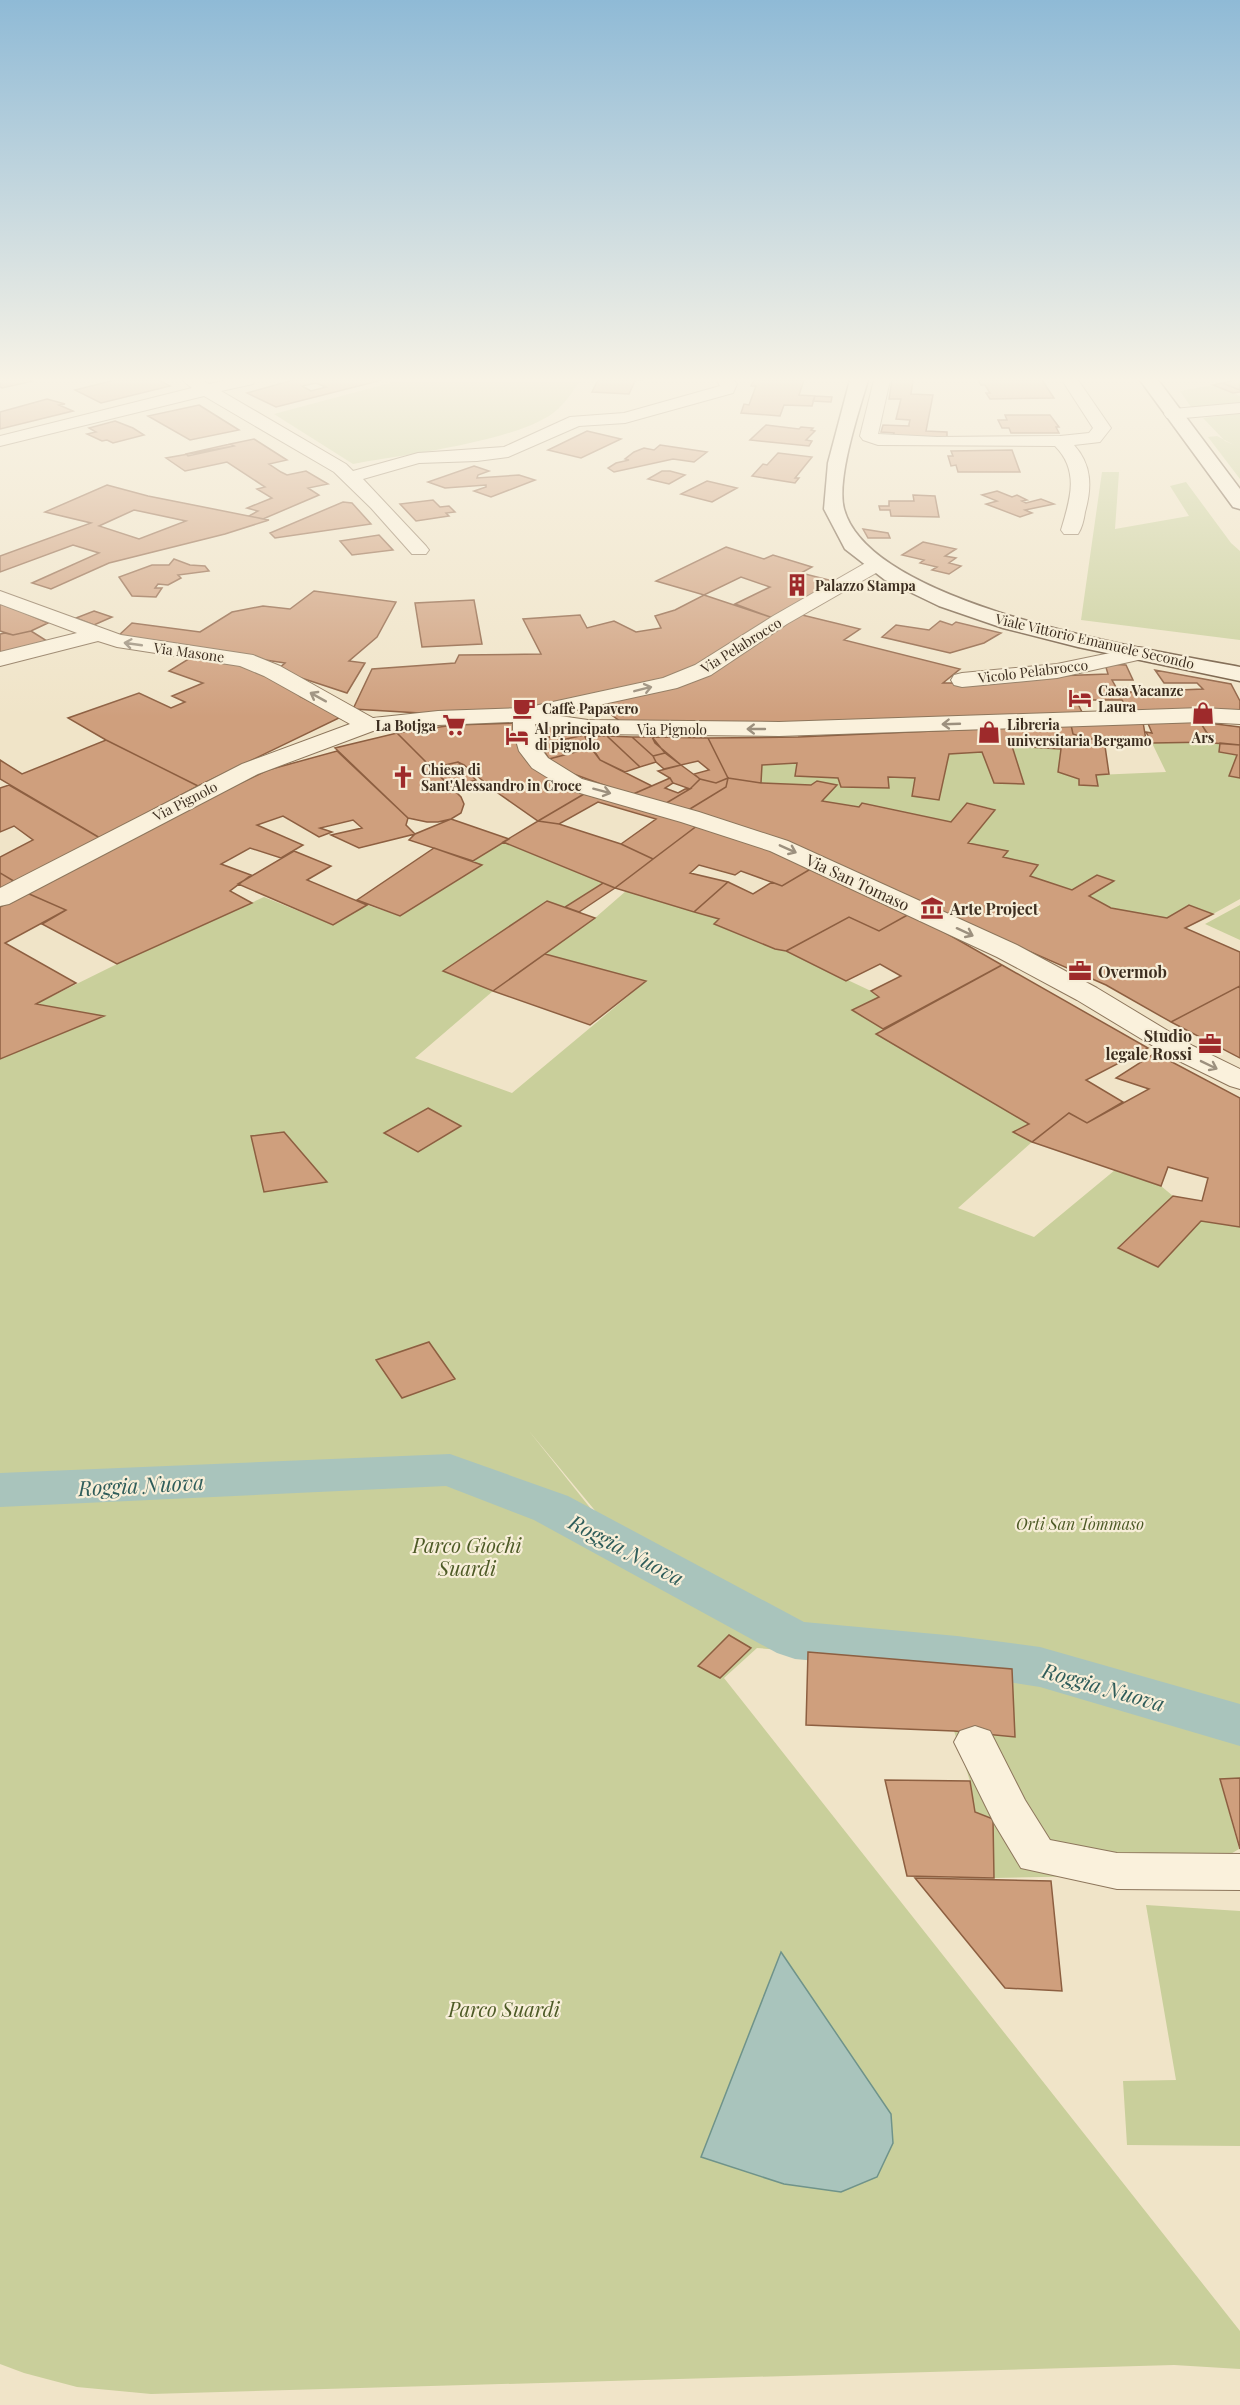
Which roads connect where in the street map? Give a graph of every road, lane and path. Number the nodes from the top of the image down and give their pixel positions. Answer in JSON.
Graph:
{"nodes":[{"id":1,"x":365,"y":492,"type":"edge"},
{"id":2,"x":833,"y":492,"type":"edge"},
{"id":3,"x":1081,"y":492,"type":"edge"},
{"id":4,"x":1071,"y":530,"type":"dead end"},
{"id":5,"x":419,"y":550,"type":"dead end"},
{"id":6,"x":876,"y":565,"type":"junction"},
{"id":7,"x":0,"y":597,"type":"edge"},
{"id":8,"x":96,"y":635,"type":"junction"},
{"id":9,"x":1139,"y":653,"type":"junction"},
{"id":10,"x":0,"y":659,"type":"edge"},
{"id":11,"x":1240,"y":674,"type":"edge"},
{"id":12,"x":962,"y":680,"type":"dead end"},
{"id":13,"x":524,"y":714,"type":"junction"},
{"id":14,"x":1240,"y":717,"type":"edge"},
{"id":15,"x":369,"y":725,"type":"junction"},
{"id":16,"x":0,"y":898,"type":"edge"},
{"id":17,"x":1240,"y":1080,"type":"edge"},
{"id":18,"x":975,"y":1742,"type":"dead end"},
{"id":19,"x":1240,"y":1872,"type":"edge"}],
"edges":[{"from":1,"to":5,"type":"street"},
{"from":2,"to":6,"type":"street","name":"Viale Vittorio Emanuele Secondo"},
{"from":3,"to":4,"type":"street"},
{"from":6,"to":9,"type":"street","name":"Viale Vittorio Emanuele Secondo"},
{"from":13,"to":6,"type":"street","name":"Via Pelabrocco","one_way":true},
{"from":7,"to":8,"type":"street","name":"Via Masone"},
{"from":8,"to":10,"type":"street"},
{"from":15,"to":8,"type":"street","name":"Via Masone","one_way":true},
{"from":9,"to":11,"type":"street","name":"Viale Vittorio Emanuele Secondo"},
{"from":9,"to":12,"type":"street","name":"Vicolo Pelabrocco"},
{"from":14,"to":13,"type":"street","name":"Via Pignolo","one_way":true},
{"from":13,"to":15,"type":"street","name":"Via Pignolo"},
{"from":13,"to":17,"type":"street","name":"Via San Tomaso","one_way":true},
{"from":15,"to":16,"type":"street","name":"Via Pignolo"},
{"from":18,"to":19,"type":"street"}]}
